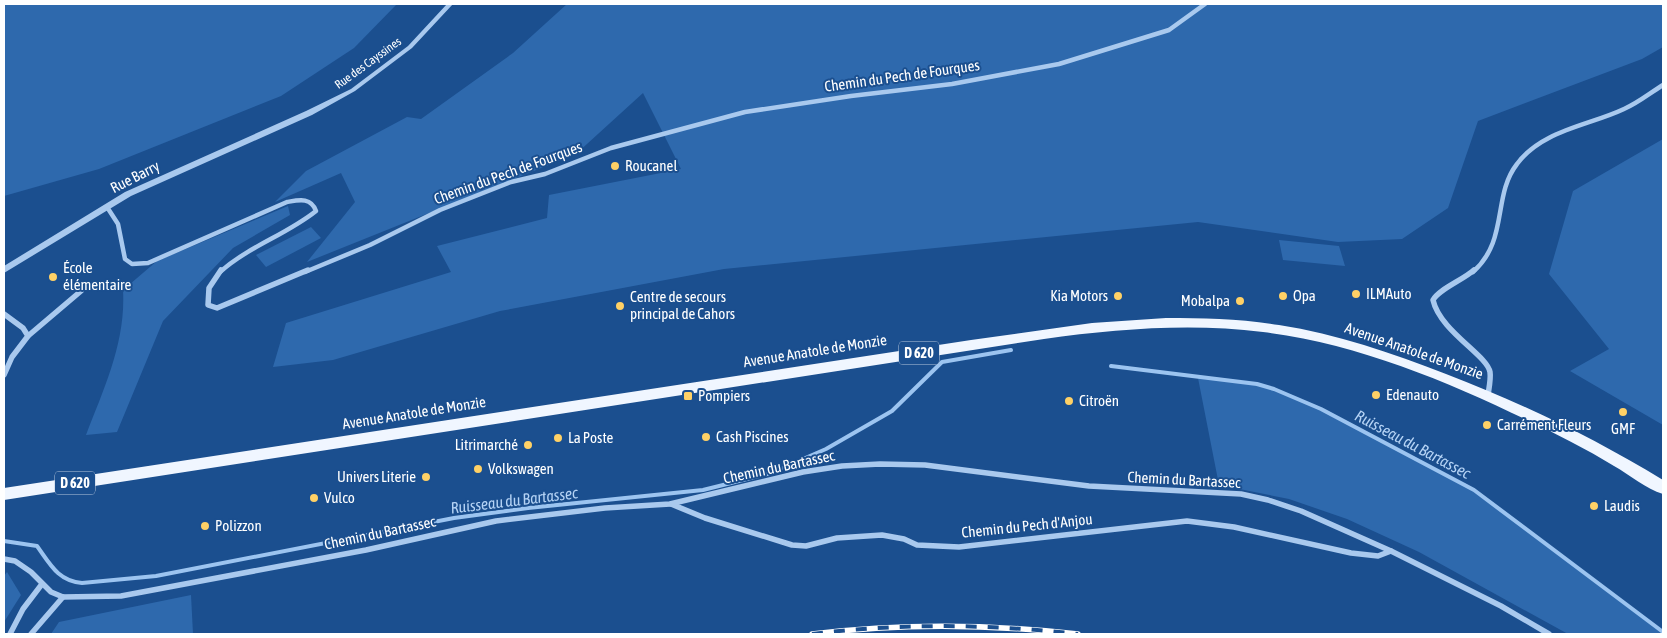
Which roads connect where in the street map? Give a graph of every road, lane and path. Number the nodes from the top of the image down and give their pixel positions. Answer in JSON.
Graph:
{"nodes":[{"id":1,"x":450,"y":4,"type":"edge"},
{"id":2,"x":1205,"y":4,"type":"edge"},
{"id":3,"x":1663,"y":85,"type":"edge"},
{"id":4,"x":286,"y":123,"type":"joint"},
{"id":5,"x":106,"y":207,"type":"junction"},
{"id":6,"x":4,"y":270,"type":"edge"},
{"id":7,"x":80,"y":291,"type":"dead end"},
{"id":8,"x":4,"y":314,"type":"edge"},
{"id":9,"x":28,"y":336,"type":"junction"},
{"id":10,"x":4,"y":375,"type":"edge"},
{"id":11,"x":1488,"y":395,"type":"junction"},
{"id":12,"x":1663,"y":488,"type":"edge"},
{"id":13,"x":4,"y":494,"type":"edge"},
{"id":14,"x":670,"y":504,"type":"junction"},
{"id":15,"x":1391,"y":551,"type":"junction"},
{"id":16,"x":4,"y":559,"type":"edge"},
{"id":17,"x":42,"y":584,"type":"junction"},
{"id":18,"x":63,"y":597,"type":"junction"},
{"id":19,"x":10,"y":634,"type":"edge"},
{"id":20,"x":31,"y":634,"type":"edge"},
{"id":21,"x":1548,"y":634,"type":"edge"}],
"edges":[{"from":1,"to":4,"type":"street","name":"Rue des Cayssines"},
{"from":2,"to":5,"type":"street","name":"Chemin du Pech de Fourques"},
{"from":3,"to":11,"type":"street"},
{"from":4,"to":5,"type":"street","name":"Rue Barry"},
{"from":5,"to":6,"type":"street","name":"Rue Barry"},
{"from":7,"to":9,"type":"street"},
{"from":8,"to":9,"type":"street"},
{"from":9,"to":10,"type":"street"},
{"from":11,"to":12,"type":"main road","name":"Avenue Anatole de Monzie","number":"D 620"},
{"from":11,"to":13,"type":"main road","name":"Avenue Anatole de Monzie","number":"D 620"},
{"from":14,"to":15,"type":"street","name":"Chemin du Pech d'Anjou"},
{"from":14,"to":15,"type":"street","name":"Chemin du Bartassec"},
{"from":14,"to":18,"type":"street","name":"Chemin du Bartassec"},
{"from":15,"to":21,"type":"street","name":"Chemin du Bartassec"},
{"from":16,"to":17,"type":"street"},
{"from":17,"to":18,"type":"street"},
{"from":17,"to":19,"type":"street"},
{"from":18,"to":20,"type":"street"}]}
